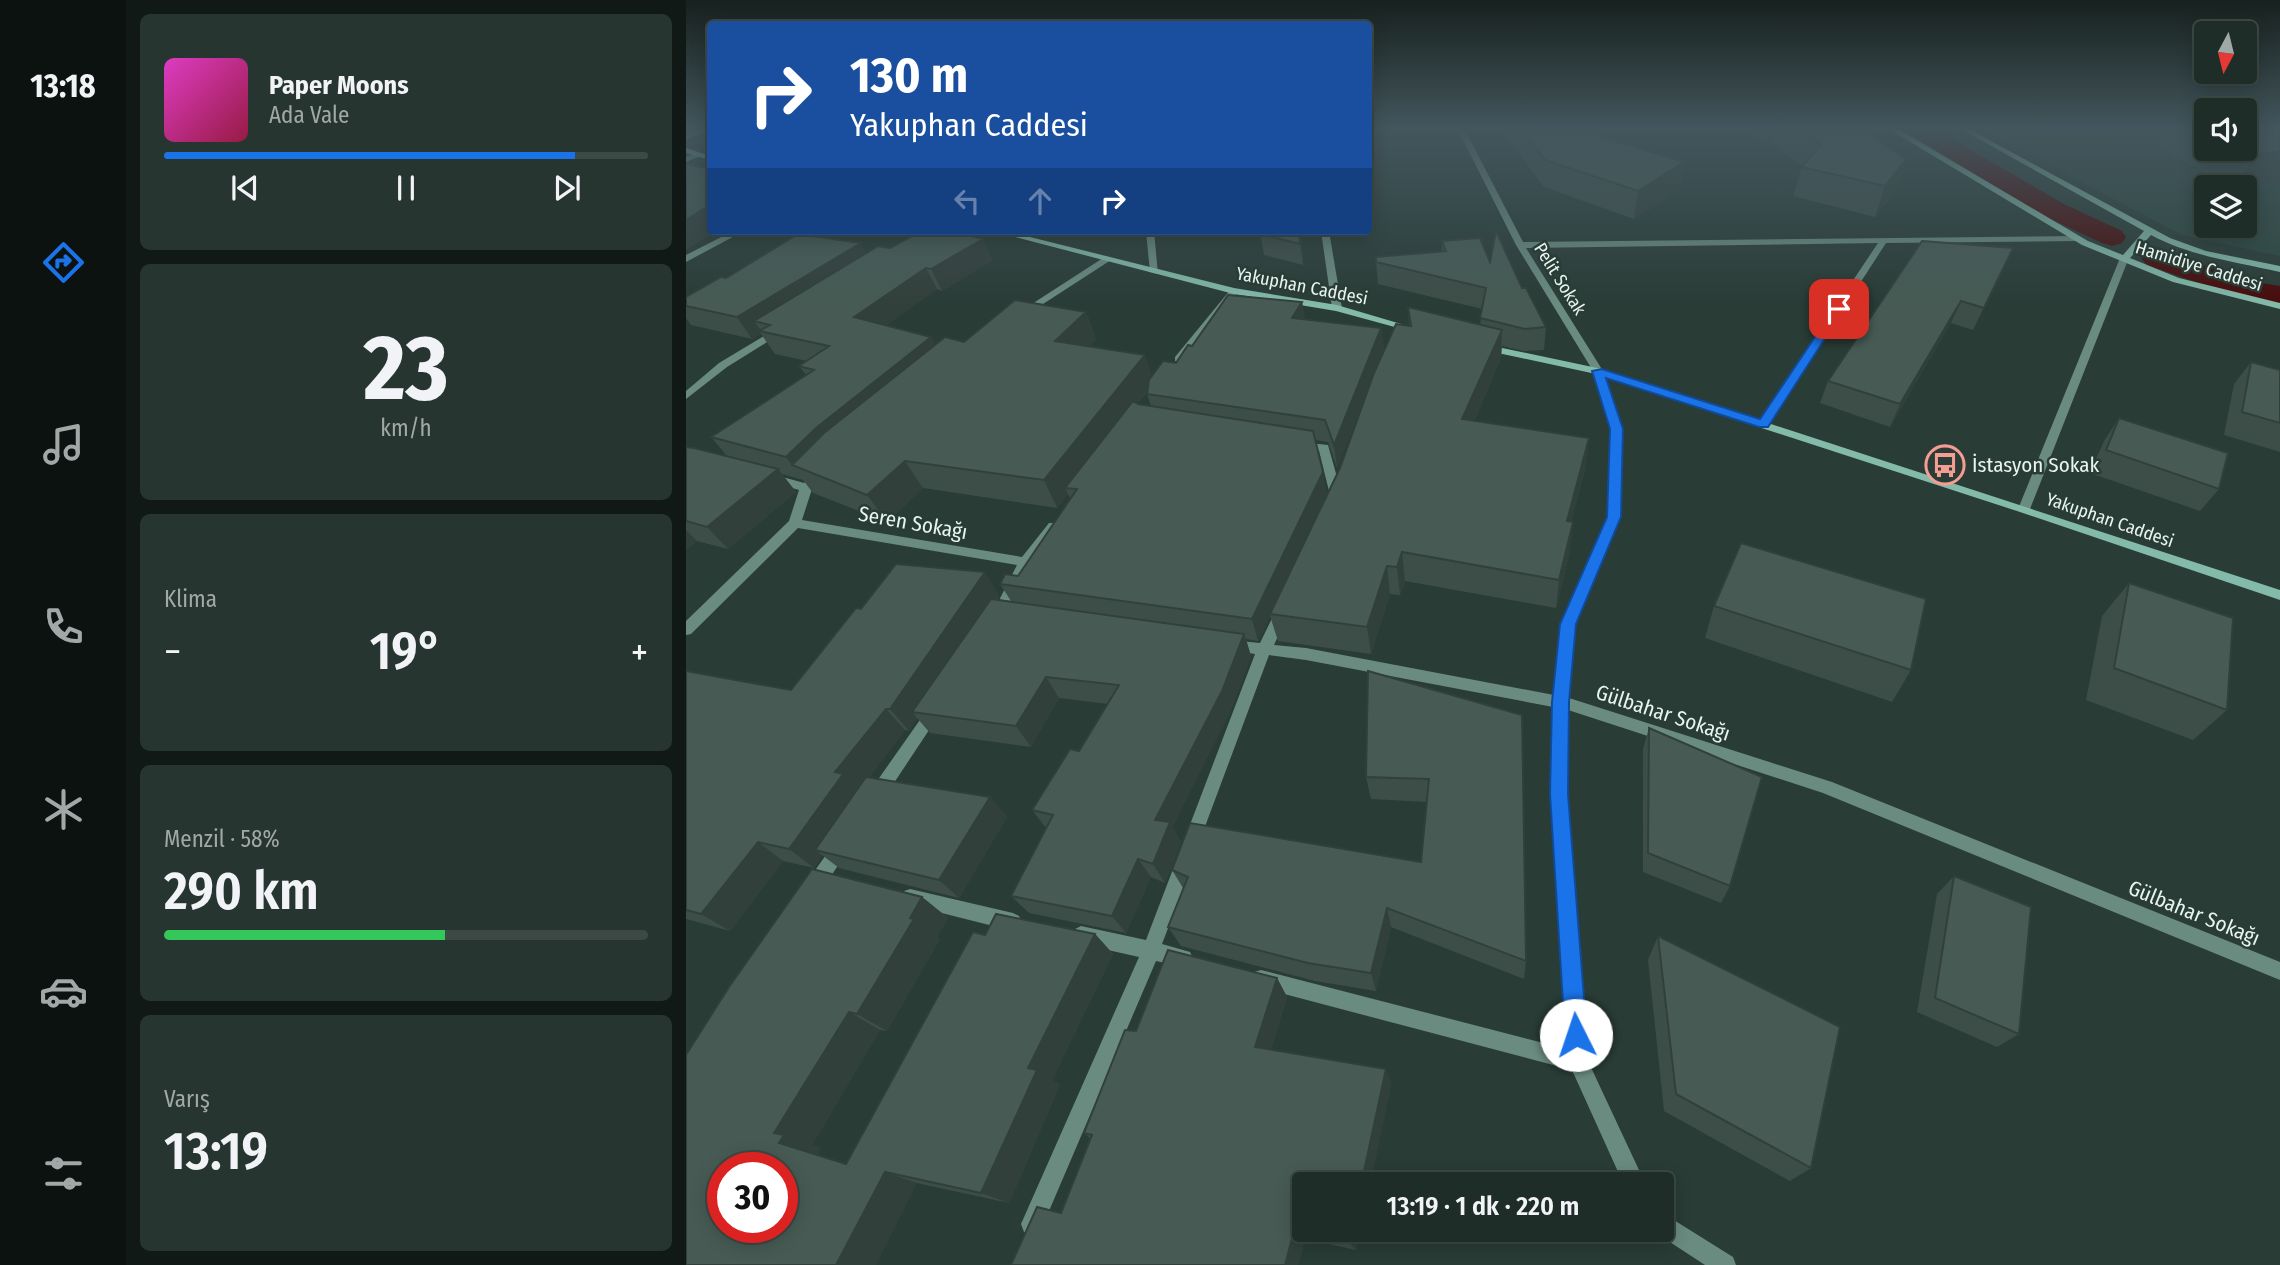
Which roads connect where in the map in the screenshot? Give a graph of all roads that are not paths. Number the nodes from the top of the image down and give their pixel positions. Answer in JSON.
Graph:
{"nodes":[{"id":1,"x":1490,"y":187,"type":"edge"},
{"id":2,"x":1991,"y":187,"type":"edge"},
{"id":3,"x":2069,"y":187,"type":"edge"},
{"id":4,"x":2149,"y":231,"type":"junction"},
{"id":5,"x":732,"y":235,"type":"edge"},
{"id":6,"x":1011,"y":235,"type":"edge"},
{"id":7,"x":1150,"y":235,"type":"edge"},
{"id":8,"x":1326,"y":235,"type":"edge"},
{"id":9,"x":2077,"y":238,"type":"junction"},
{"id":10,"x":1884,"y":240,"type":"junction"},
{"id":11,"x":1520,"y":245,"type":"junction"},
{"id":12,"x":686,"y":259,"type":"edge"},
{"id":13,"x":1105,"y":260,"type":"junction"},
{"id":14,"x":2123,"y":260,"type":"junction"},
{"id":15,"x":2280,"y":269,"type":"edge"},
{"id":16,"x":1155,"y":272,"type":"junction"},
{"id":17,"x":1234,"y":291,"type":"junction"},
{"id":18,"x":2280,"y":306,"type":"edge"},
{"id":19,"x":1337,"y":308,"type":"junction"},
{"id":20,"x":1016,"y":317,"type":"edge"},
{"id":21,"x":790,"y":323,"type":"edge"},
{"id":22,"x":1429,"y":333,"type":"edge"},
{"id":23,"x":1469,"y":343,"type":"edge"},
{"id":24,"x":1598,"y":371,"type":"junction"},
{"id":25,"x":1170,"y":372,"type":"edge"},
{"id":26,"x":686,"y":396,"type":"edge"},
{"id":27,"x":1763,"y":424,"type":"junction"},
{"id":28,"x":1285,"y":445,"type":"edge"},
{"id":29,"x":830,"y":464,"type":"edge"},
{"id":30,"x":1344,"y":471,"type":"edge"},
{"id":31,"x":766,"y":477,"type":"edge"},
{"id":32,"x":806,"y":488,"type":"junction"},
{"id":33,"x":2024,"y":509,"type":"junction"},
{"id":34,"x":1059,"y":519,"type":"edge"},
{"id":35,"x":795,"y":523,"type":"junction"},
{"id":36,"x":1026,"y":562,"type":"junction"},
{"id":37,"x":2280,"y":595,"type":"edge"},
{"id":38,"x":1286,"y":602,"type":"edge"},
{"id":39,"x":1002,"y":617,"type":"edge"},
{"id":40,"x":686,"y":630,"type":"edge"},
{"id":41,"x":1212,"y":643,"type":"edge"},
{"id":42,"x":1264,"y":650,"type":"junction"},
{"id":43,"x":1560,"y":702,"type":"junction"},
{"id":44,"x":939,"y":704,"type":"edge"},
{"id":45,"x":869,"y":806,"type":"edge"},
{"id":46,"x":853,"y":829,"type":"edge"},
{"id":47,"x":888,"y":892,"type":"edge"},
{"id":48,"x":806,"y":897,"type":"edge"},
{"id":49,"x":1033,"y":926,"type":"edge"},
{"id":50,"x":1059,"y":931,"type":"edge"},
{"id":51,"x":1151,"y":950,"type":"junction"},
{"id":52,"x":1204,"y":964,"type":"edge"},
{"id":53,"x":2280,"y":971,"type":"edge"},
{"id":54,"x":1244,"y":974,"type":"edge"},
{"id":55,"x":1578,"y":1062,"type":"junction"},
{"id":56,"x":1629,"y":1172,"type":"edge"},
{"id":57,"x":1674,"y":1232,"type":"edge"},
{"id":58,"x":1026,"y":1240,"type":"edge"},
{"id":59,"x":1725,"y":1265,"type":"edge"}],
"edges":[{"from":1,"to":11,"type":"street","name":"Pelit Sokak"},
{"from":2,"to":9,"type":"street","name":"Hamidiye Caddesi"},
{"from":3,"to":4,"type":"street"},
{"from":4,"to":14,"type":"street"},
{"from":4,"to":15,"type":"street"},
{"from":5,"to":12,"type":"street"},
{"from":6,"to":13,"type":"street","name":"Yakuphan Caddesi"},
{"from":7,"to":16,"type":"street"},
{"from":8,"to":19,"type":"street"},
{"from":9,"to":10,"type":"street"},
{"from":9,"to":14,"type":"street","name":"Hamidiye Caddesi"},
{"from":10,"to":11,"type":"street"},
{"from":10,"to":27,"type":"street"},
{"from":11,"to":24,"type":"street","name":"Pelit Sokak"},
{"from":13,"to":16,"type":"street","name":"Yakuphan Caddesi"},
{"from":13,"to":20,"type":"street"},
{"from":14,"to":18,"type":"street","name":"Hamidiye Caddesi"},
{"from":14,"to":33,"type":"street"},
{"from":16,"to":17,"type":"street","name":"Yakuphan Caddesi"},
{"from":17,"to":19,"type":"street","name":"Yakuphan Caddesi"},
{"from":17,"to":25,"type":"street"},
{"from":19,"to":22,"type":"street","name":"Yakuphan Caddesi"},
{"from":21,"to":26,"type":"street"},
{"from":23,"to":24,"type":"street","name":"Yakuphan Caddesi"},
{"from":24,"to":27,"type":"street","name":"Yakuphan Caddesi"},
{"from":24,"to":43,"type":"street","name":"Pelit Sokak"},
{"from":27,"to":33,"type":"street","name":"Yakuphan Caddesi"},
{"from":28,"to":30,"type":"street"},
{"from":29,"to":32,"type":"street"},
{"from":31,"to":32,"type":"street"},
{"from":32,"to":35,"type":"street"},
{"from":33,"to":37,"type":"street","name":"Yakuphan Caddesi"},
{"from":34,"to":36,"type":"street"},
{"from":35,"to":36,"type":"street","name":"Seren Sokağı"},
{"from":35,"to":40,"type":"street"},
{"from":36,"to":39,"type":"street"},
{"from":38,"to":42,"type":"street"},
{"from":41,"to":42,"type":"street","name":"Gülbahar Sokağı"},
{"from":42,"to":43,"type":"street","name":"Gülbahar Sokağı"},
{"from":42,"to":51,"type":"street"},
{"from":43,"to":53,"type":"street","name":"Gülbahar Sokağı"},
{"from":43,"to":55,"type":"street","name":"Pelit Sokak"},
{"from":44,"to":45,"type":"street"},
{"from":46,"to":48,"type":"street"},
{"from":47,"to":49,"type":"street"},
{"from":50,"to":51,"type":"street"},
{"from":51,"to":52,"type":"street"},
{"from":51,"to":58,"type":"street"},
{"from":54,"to":55,"type":"street"},
{"from":55,"to":56,"type":"street"},
{"from":57,"to":59,"type":"street"}]}
